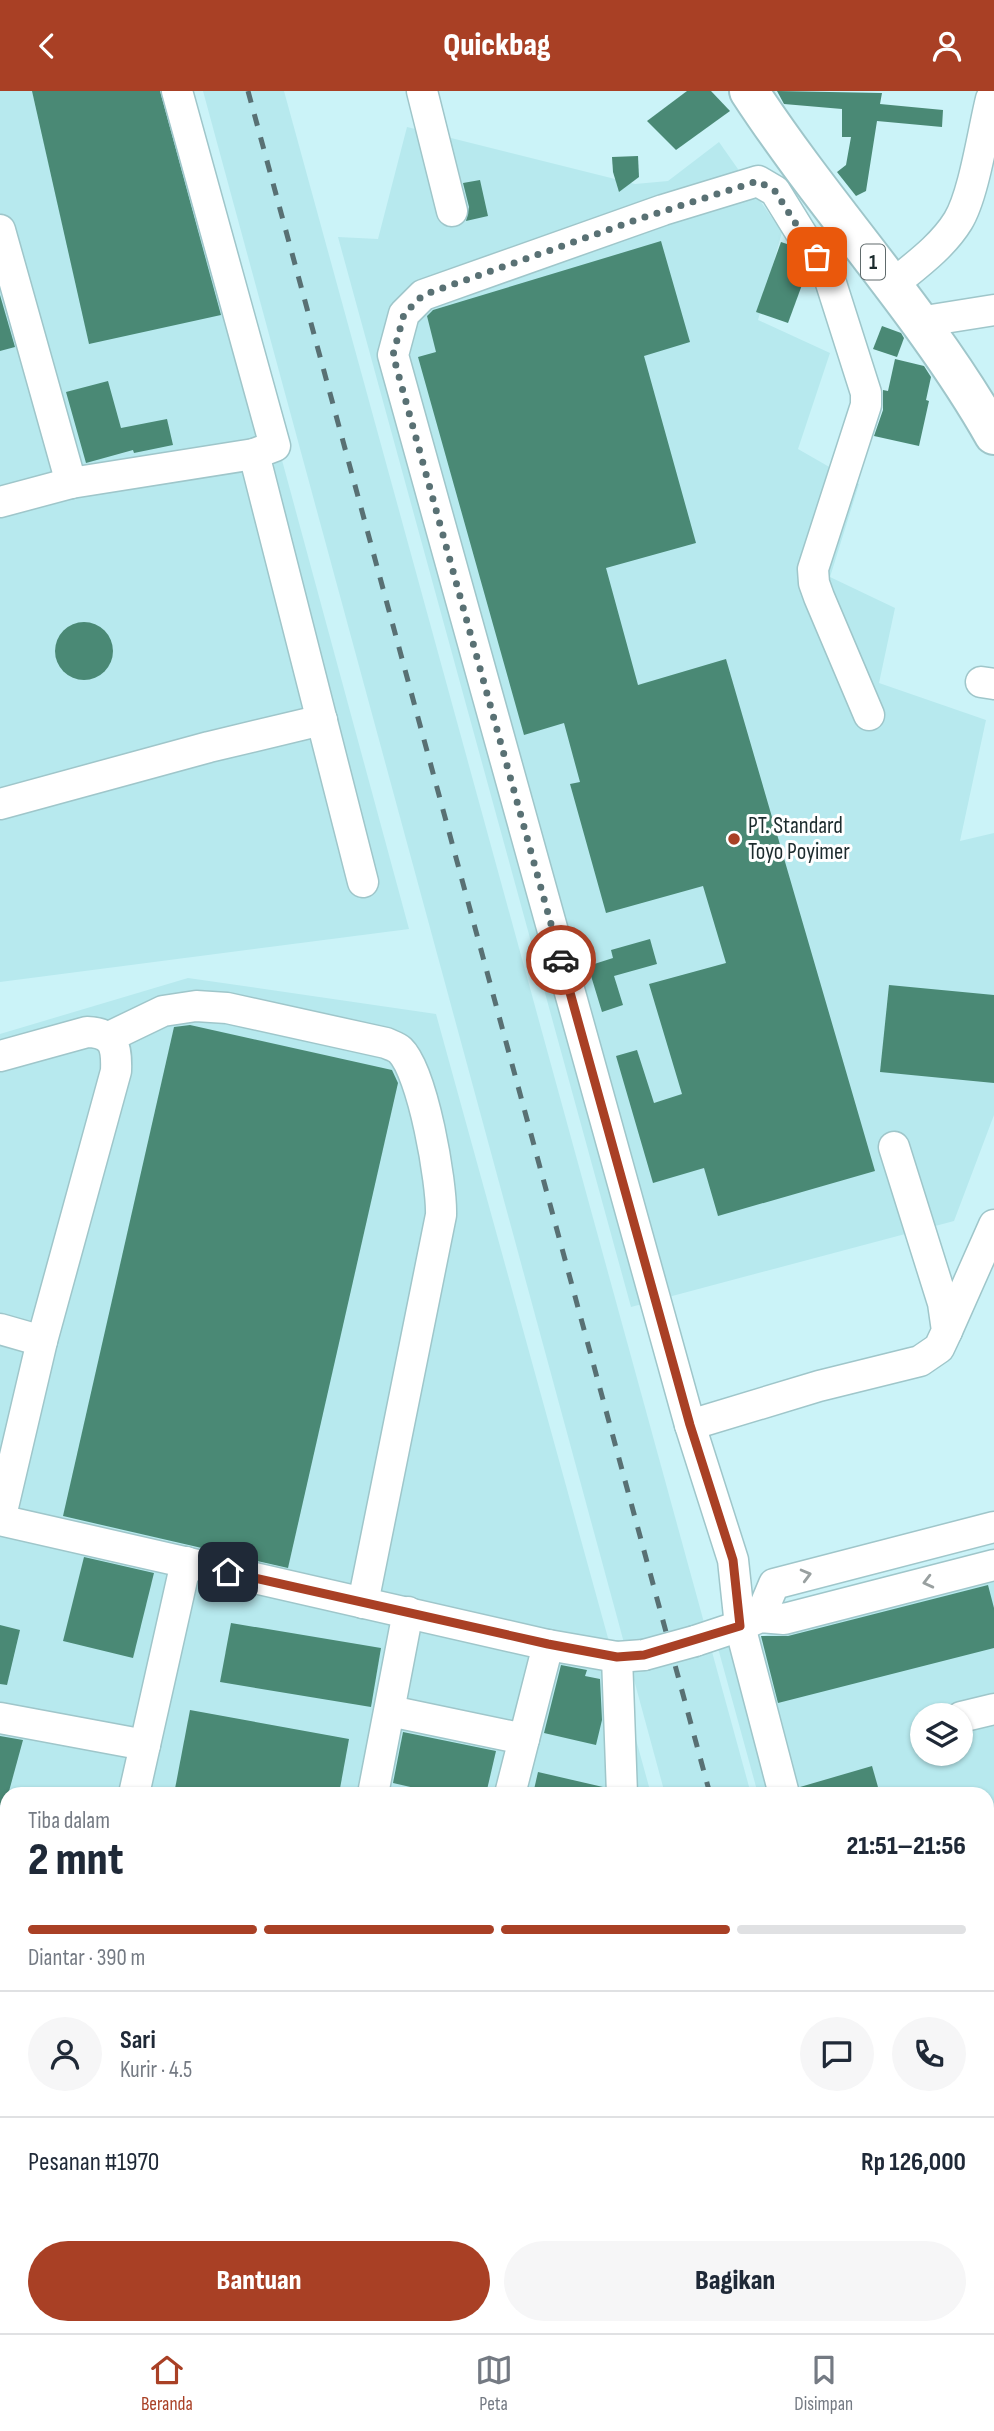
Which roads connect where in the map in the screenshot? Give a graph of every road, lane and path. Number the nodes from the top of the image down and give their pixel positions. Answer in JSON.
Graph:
{"nodes":[{"id":1,"x":177,"y":91,"type":"edge"},
{"id":2,"x":422,"y":91,"type":"edge"},
{"id":3,"x":759,"y":94,"type":"edge"},
{"id":4,"x":991,"y":99,"type":"dead end"},
{"id":5,"x":452,"y":211,"type":"dead end"},
{"id":6,"x":0,"y":230,"type":"edge"},
{"id":7,"x":891,"y":286,"type":"junction"},
{"id":8,"x":994,"y":310,"type":"edge"},
{"id":9,"x":919,"y":322,"type":"junction"},
{"id":10,"x":992,"y":427,"type":"edge"},
{"id":11,"x":254,"y":454,"type":"junction"},
{"id":12,"x":71,"y":483,"type":"junction"},
{"id":13,"x":0,"y":502,"type":"edge"},
{"id":14,"x":869,"y":715,"type":"dead end"},
{"id":15,"x":322,"y":720,"type":"junction"},
{"id":16,"x":0,"y":804,"type":"edge"},
{"id":17,"x":363,"y":882,"type":"dead end"},
{"id":18,"x":109,"y":1037,"type":"junction"},
{"id":19,"x":0,"y":1056,"type":"edge"},
{"id":20,"x":894,"y":1147,"type":"dead end"},
{"id":21,"x":994,"y":1225,"type":"edge"},
{"id":22,"x":0,"y":1329,"type":"edge"},
{"id":23,"x":947,"y":1331,"type":"junction"},
{"id":24,"x":42,"y":1341,"type":"junction"},
{"id":25,"x":690,"y":1425,"type":"junction"},
{"id":26,"x":0,"y":1520,"type":"edge"},
{"id":27,"x":994,"y":1527,"type":"edge"},
{"id":28,"x":186,"y":1562,"type":"junction"},
{"id":29,"x":994,"y":1565,"type":"edge"},
{"id":30,"x":363,"y":1602,"type":"junction"},
{"id":31,"x":408,"y":1612,"type":"junction"},
{"id":32,"x":750,"y":1621,"type":"junction"},
{"id":33,"x":548,"y":1644,"type":"junction"},
{"id":34,"x":631,"y":1656,"type":"junction"},
{"id":35,"x":994,"y":1709,"type":"edge"},
{"id":36,"x":390,"y":1711,"type":"junction"},
{"id":37,"x":973,"y":1714,"type":"edge"},
{"id":38,"x":0,"y":1718,"type":"edge"},
{"id":39,"x":524,"y":1739,"type":"junction"},
{"id":40,"x":145,"y":1745,"type":"junction"},
{"id":41,"x":136,"y":1787,"type":"edge"},
{"id":42,"x":374,"y":1787,"type":"edge"},
{"id":43,"x":512,"y":1787,"type":"edge"},
{"id":44,"x":622,"y":1787,"type":"edge"},
{"id":45,"x":783,"y":1787,"type":"edge"}],
"edges":[{"from":1,"to":11,"type":"street"},
{"from":2,"to":5,"type":"street"},
{"from":3,"to":7,"type":"highway","number":"1"},
{"from":4,"to":7,"type":"street"},
{"from":6,"to":12,"type":"street"},
{"from":7,"to":9,"type":"highway","number":"1"},
{"from":8,"to":9,"type":"street"},
{"from":9,"to":10,"type":"highway","number":"1"},
{"from":11,"to":12,"type":"street"},
{"from":11,"to":15,"type":"street"},
{"from":12,"to":13,"type":"street"},
{"from":14,"to":25,"type":"street"},
{"from":15,"to":16,"type":"street"},
{"from":15,"to":17,"type":"street"},
{"from":18,"to":19,"type":"street"},
{"from":18,"to":24,"type":"street"},
{"from":18,"to":30,"type":"street"},
{"from":20,"to":23,"type":"street"},
{"from":21,"to":23,"type":"street"},
{"from":22,"to":24,"type":"street"},
{"from":23,"to":25,"type":"street"},
{"from":24,"to":26,"type":"street"},
{"from":25,"to":32,"type":"street"},
{"from":26,"to":28,"type":"street"},
{"from":32,"to":27,"type":"street","one_way":true},
{"from":28,"to":30,"type":"street"},
{"from":28,"to":40,"type":"street"},
{"from":29,"to":32,"type":"street","one_way":true},
{"from":30,"to":31,"type":"street"},
{"from":31,"to":33,"type":"street"},
{"from":31,"to":36,"type":"street"},
{"from":32,"to":34,"type":"street","bridge":true},
{"from":32,"to":45,"type":"street"},
{"from":33,"to":34,"type":"street"},
{"from":33,"to":39,"type":"street"},
{"from":34,"to":44,"type":"street"},
{"from":35,"to":37,"type":"street"},
{"from":36,"to":39,"type":"street"},
{"from":36,"to":42,"type":"street"},
{"from":38,"to":40,"type":"street"},
{"from":39,"to":43,"type":"street"},
{"from":40,"to":41,"type":"street"}]}
